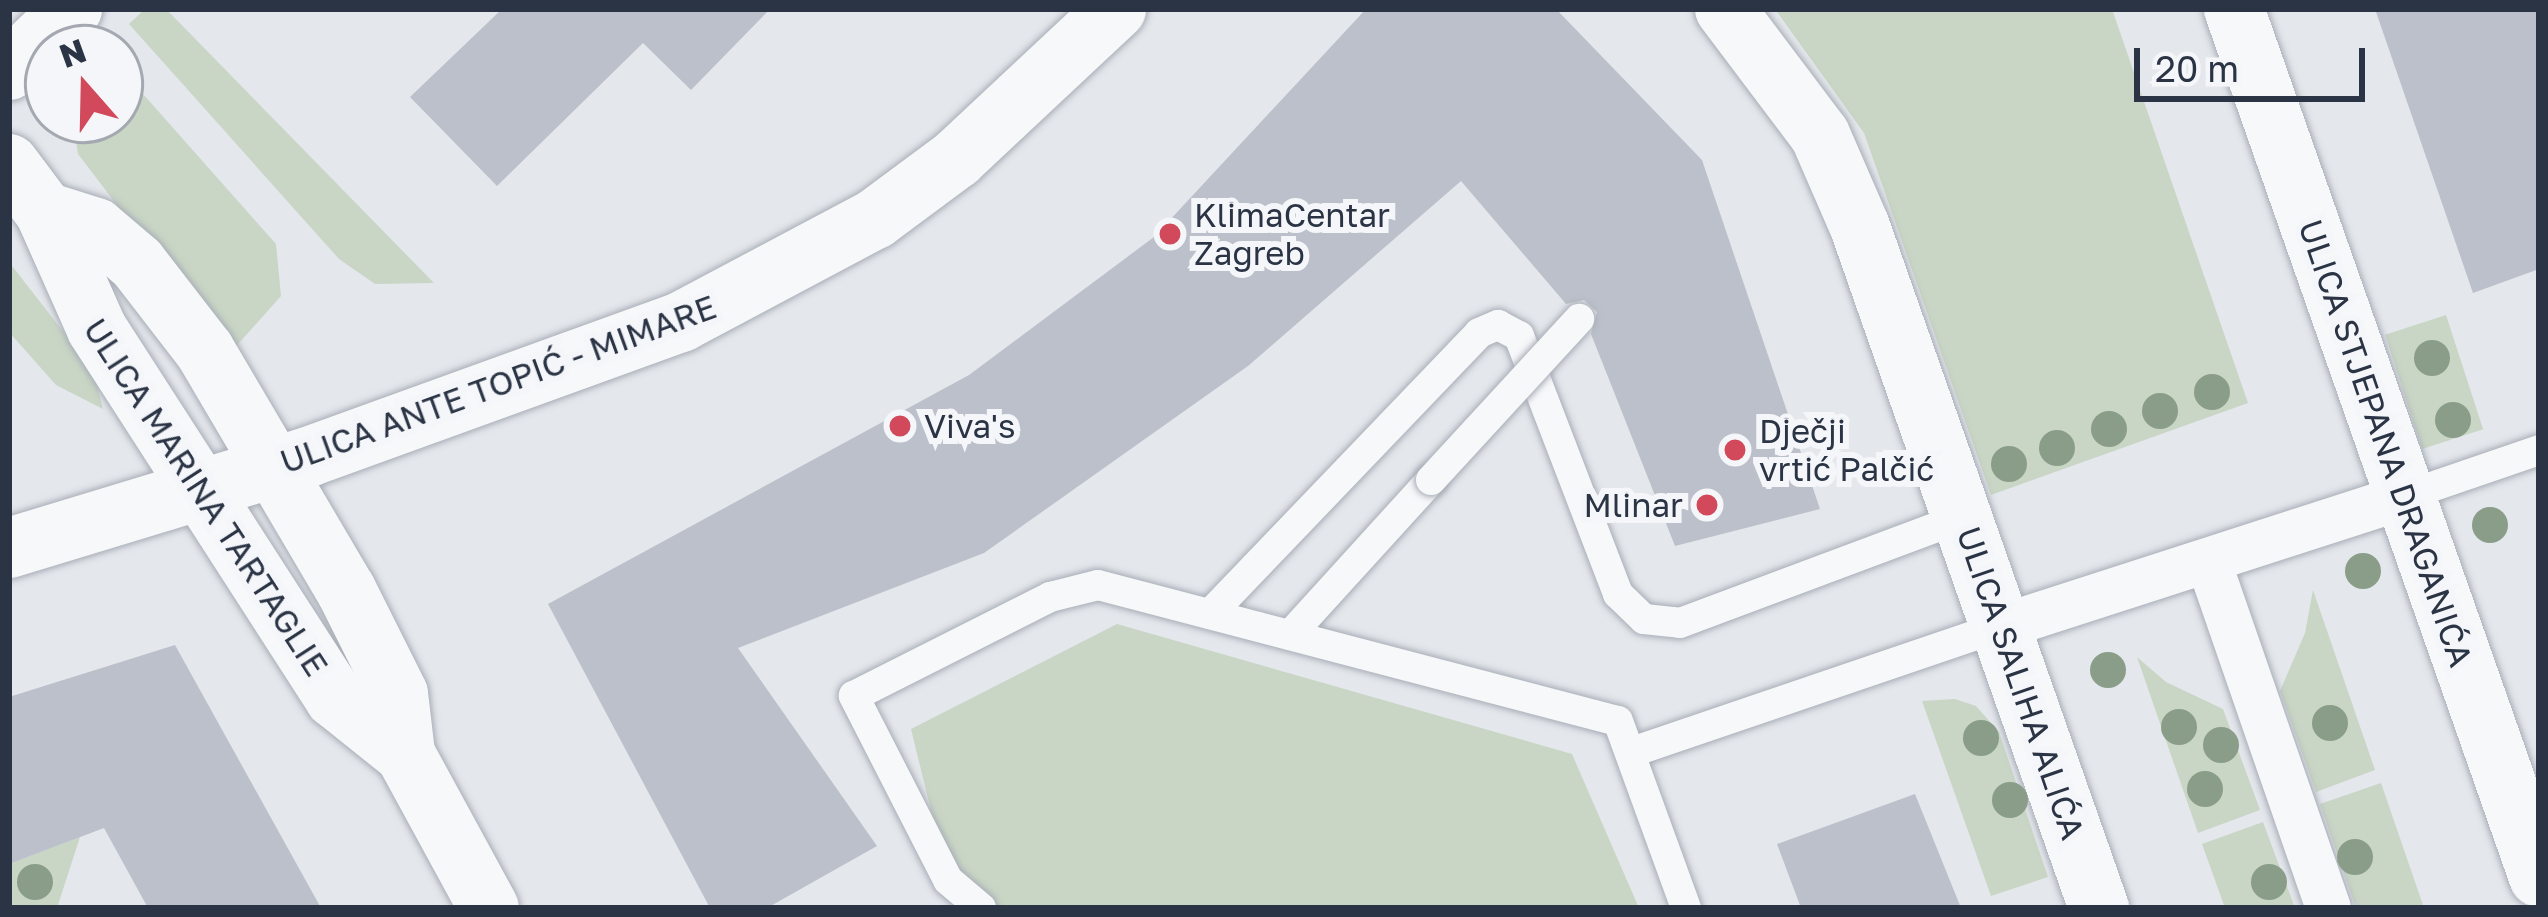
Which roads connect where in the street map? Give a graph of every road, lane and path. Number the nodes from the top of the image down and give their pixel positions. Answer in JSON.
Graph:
{"nodes":[{"id":1,"x":72,"y":9,"type":"edge"},
{"id":2,"x":1116,"y":9,"type":"edge"},
{"id":3,"x":1725,"y":9,"type":"edge"},
{"id":4,"x":2234,"y":9,"type":"edge"},
{"id":5,"x":9,"y":70,"type":"edge"},
{"id":6,"x":9,"y":164,"type":"edge"},
{"id":7,"x":45,"y":212,"type":"junction"},
{"id":8,"x":1579,"y":319,"type":"dead end"},
{"id":9,"x":2539,"y":450,"type":"edge"},
{"id":10,"x":275,"y":467,"type":"junction"},
{"id":11,"x":206,"y":489,"type":"junction"},
{"id":12,"x":2405,"y":496,"type":"junction"},
{"id":13,"x":1963,"y":517,"type":"junction"},
{"id":14,"x":9,"y":548,"type":"edge"},
{"id":15,"x":2208,"y":560,"type":"junction"},
{"id":16,"x":1210,"y":614,"type":"junction"},
{"id":17,"x":2002,"y":626,"type":"junction"},
{"id":18,"x":1289,"y":635,"type":"junction"},
{"id":19,"x":1635,"y":751,"type":"junction"},
{"id":20,"x":405,"y":754,"type":"junction"},
{"id":21,"x":2539,"y":877,"type":"edge"},
{"id":22,"x":490,"y":908,"type":"edge"},
{"id":23,"x":981,"y":908,"type":"edge"},
{"id":24,"x":1687,"y":908,"type":"edge"},
{"id":25,"x":2099,"y":908,"type":"edge"},
{"id":26,"x":2328,"y":908,"type":"edge"}],
"edges":[{"from":1,"to":5,"type":"street"},
{"from":2,"to":10,"type":"street","name":"ULICA ANTE TOPIĆ - MIMARE"},
{"from":3,"to":13,"type":"street","name":"ULICA SALIHA ALIĆA"},
{"from":4,"to":12,"type":"street","name":"ULICA STJEPANA DRAGANIĆA"},
{"from":6,"to":7,"type":"street","name":"ULICA MARINA TARTAGLIE"},
{"from":7,"to":10,"type":"street","name":"ULICA MARINA TARTAGLIE"},
{"from":7,"to":11,"type":"street","name":"ULICA MARINA TARTAGLIE"},
{"from":8,"to":18,"type":"lane","bridge":true},
{"from":9,"to":12,"type":"lane"},
{"from":10,"to":11,"type":"street","name":"ULICA ANTE TOPIĆ - MIMARE"},
{"from":10,"to":20,"type":"street","name":"ULICA MARINA TARTAGLIE"},
{"from":11,"to":14,"type":"street","name":"ULICA ANTE TOPIĆ - MIMARE"},
{"from":11,"to":20,"type":"street","name":"ULICA MARINA TARTAGLIE"},
{"from":12,"to":15,"type":"street"},
{"from":12,"to":21,"type":"street","name":"ULICA STJEPANA DRAGANIĆA"},
{"from":13,"to":16,"type":"lane"},
{"from":13,"to":17,"type":"street","name":"ULICA SALIHA ALIĆA"},
{"from":15,"to":17,"type":"street"},
{"from":15,"to":26,"type":"street"},
{"from":16,"to":18,"type":"lane"},
{"from":16,"to":23,"type":"lane"},
{"from":17,"to":19,"type":"lane"},
{"from":17,"to":25,"type":"street","name":"ULICA SALIHA ALIĆA"},
{"from":18,"to":19,"type":"lane"},
{"from":19,"to":24,"type":"lane"},
{"from":20,"to":22,"type":"street","name":"ULICA MARINA TARTAGLIE"}]}
